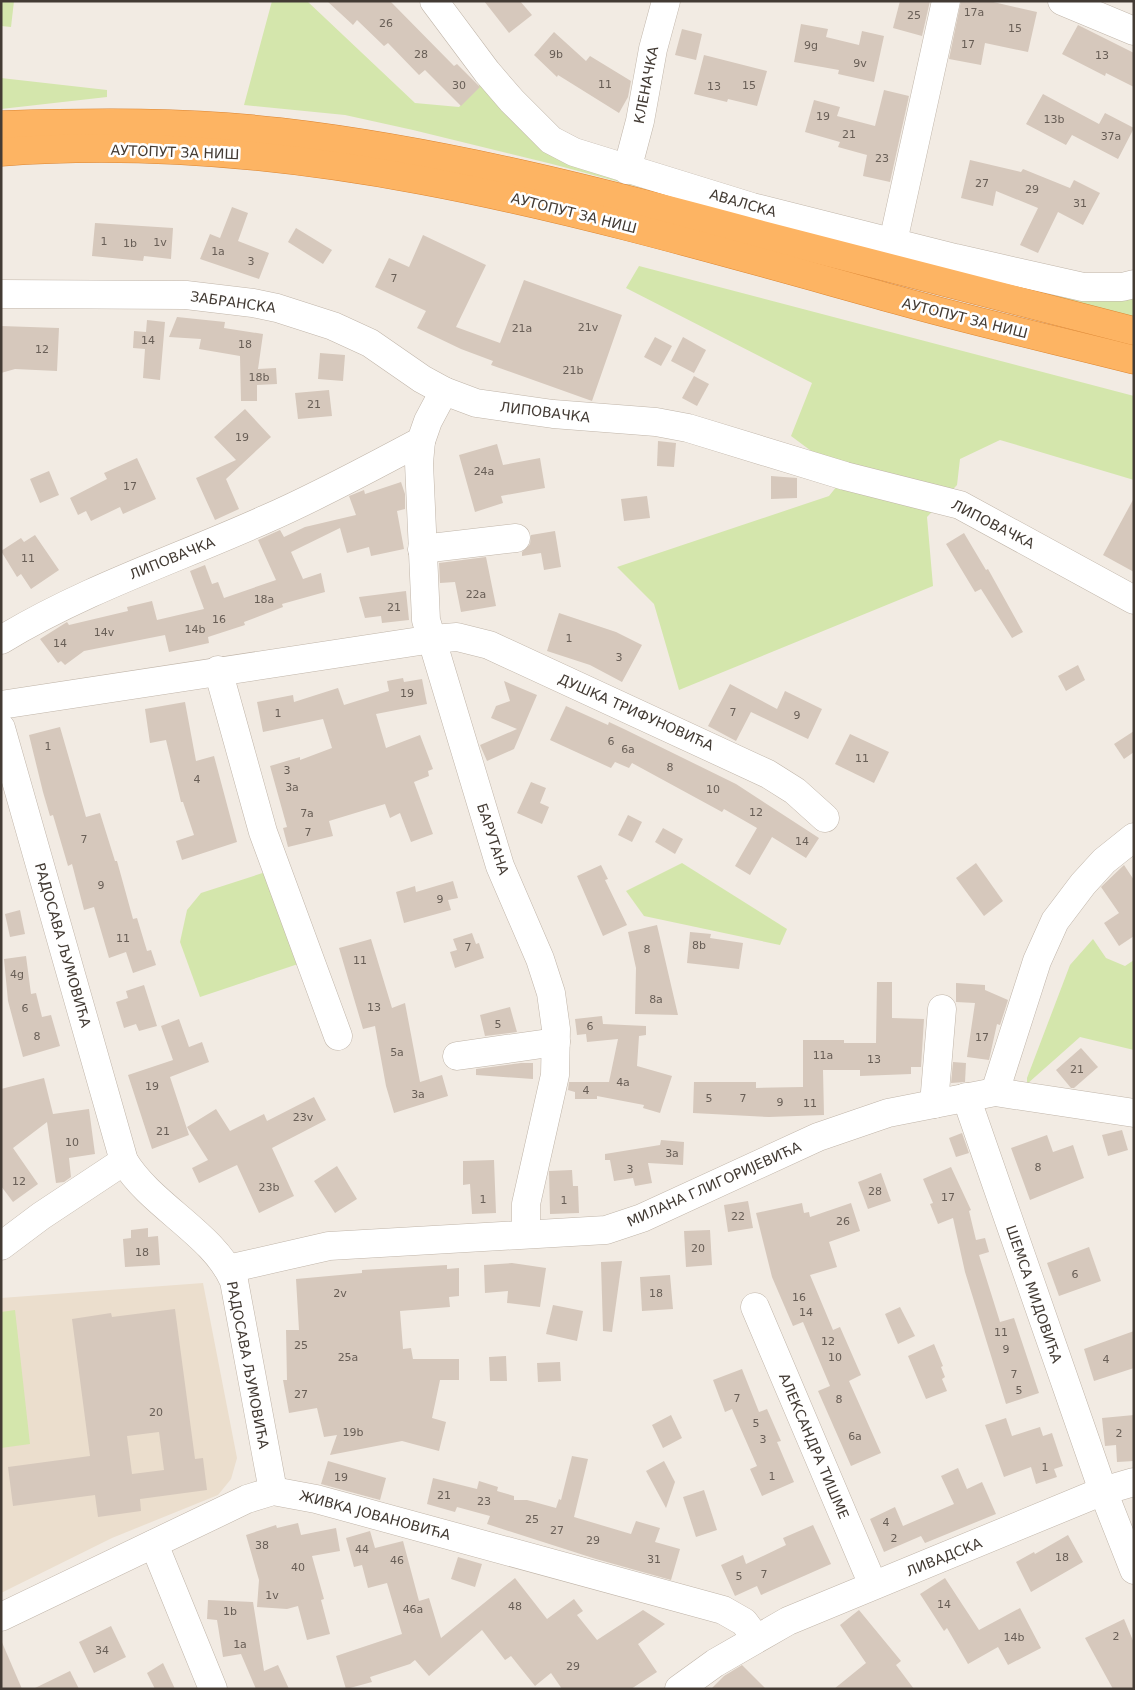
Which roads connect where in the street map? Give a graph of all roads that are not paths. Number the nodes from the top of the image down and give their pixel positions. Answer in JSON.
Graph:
{"nodes":[{"id":1,"x":434,"y":1,"type":"edge"},
{"id":2,"x":666,"y":1,"type":"edge"},
{"id":3,"x":946,"y":1,"type":"edge"},
{"id":4,"x":1062,"y":1,"type":"edge"},
{"id":5,"x":1134,"y":31,"type":"edge"},
{"id":6,"x":1,"y":125,"type":"edge"},
{"id":7,"x":1,"y":152,"type":"edge"},
{"id":8,"x":628,"y":170,"type":"junction"},
{"id":9,"x":893,"y":242,"type":"junction"},
{"id":10,"x":1134,"y":284,"type":"edge"},
{"id":11,"x":1,"y":294,"type":"edge"},
{"id":12,"x":1134,"y":331,"type":"edge"},
{"id":13,"x":1134,"y":360,"type":"edge"},
{"id":14,"x":444,"y":391,"type":"junction"},
{"id":15,"x":421,"y":441,"type":"junction"},
{"id":16,"x":516,"y":538,"type":"dead end"},
{"id":17,"x":422,"y":549,"type":"junction"},
{"id":18,"x":1134,"y":600,"type":"edge"},
{"id":19,"x":433,"y":639,"type":"junction"},
{"id":20,"x":1,"y":640,"type":"edge"},
{"id":21,"x":218,"y":670,"type":"junction"},
{"id":22,"x":1,"y":705,"type":"edge"},
{"id":23,"x":1,"y":728,"type":"edge"},
{"id":24,"x":825,"y":818,"type":"dead end"},
{"id":25,"x":1134,"y":837,"type":"edge"},
{"id":26,"x":942,"y":1009,"type":"dead end"},
{"id":27,"x":338,"y":1036,"type":"dead end"},
{"id":28,"x":556,"y":1042,"type":"junction"},
{"id":29,"x":456,"y":1056,"type":"dead end"},
{"id":30,"x":995,"y":1092,"type":"junction"},
{"id":31,"x":966,"y":1097,"type":"junction"},
{"id":32,"x":934,"y":1104,"type":"junction"},
{"id":33,"x":1134,"y":1114,"type":"edge"},
{"id":34,"x":124,"y":1161,"type":"junction"},
{"id":35,"x":526,"y":1234,"type":"junction"},
{"id":36,"x":1,"y":1246,"type":"edge"},
{"id":37,"x":228,"y":1269,"type":"junction"},
{"id":38,"x":755,"y":1307,"type":"dead end"},
{"id":39,"x":1134,"y":1482,"type":"edge"},
{"id":40,"x":273,"y":1491,"type":"junction"},
{"id":41,"x":1103,"y":1492,"type":"junction"},
{"id":42,"x":154,"y":1544,"type":"junction"},
{"id":43,"x":1134,"y":1570,"type":"edge"},
{"id":44,"x":873,"y":1585,"type":"junction"},
{"id":45,"x":1,"y":1617,"type":"edge"},
{"id":46,"x":756,"y":1638,"type":"junction"},
{"id":47,"x":213,"y":1689,"type":"edge"},
{"id":48,"x":679,"y":1689,"type":"edge"}],
"edges":[{"from":1,"to":8,"type":"street","name":"АВАЛСКА"},
{"from":2,"to":8,"type":"street","name":"КЛЕНАЧКА"},
{"from":3,"to":9,"type":"street"},
{"from":4,"to":5,"type":"street"},
{"from":6,"to":12,"type":"highway","name":"АУТОПУТ ЗА НИШ"},
{"from":7,"to":13,"type":"highway","name":"АУТОПУТ ЗА НИШ"},
{"from":8,"to":9,"type":"street","name":"АВАЛСКА"},
{"from":9,"to":10,"type":"street","name":"АВАЛСКА"},
{"from":11,"to":14,"type":"street","name":"ЗАБРАНСКА"},
{"from":14,"to":15,"type":"street"},
{"from":14,"to":18,"type":"street","name":"ЛИПОВАЧКА"},
{"from":15,"to":17,"type":"street","name":"БАРУТАНА"},
{"from":15,"to":20,"type":"street","name":"ЛИПОВАЧКА"},
{"from":16,"to":17,"type":"street"},
{"from":17,"to":19,"type":"street","name":"БАРУТАНА"},
{"from":19,"to":21,"type":"street","name":"ДУШКА ТРИФУНОВИЋА"},
{"from":19,"to":24,"type":"street","name":"ДУШКА ТРИФУНОВИЋА"},
{"from":19,"to":28,"type":"street","name":"БАРУТАНА"},
{"from":21,"to":22,"type":"street","name":"ДУШКА ТРИФУНОВИЋА"},
{"from":21,"to":27,"type":"street"},
{"from":23,"to":34,"type":"street","name":"РАДОСАВА ЉУМОВИЋА"},
{"from":25,"to":30,"type":"street"},
{"from":26,"to":32,"type":"street"},
{"from":28,"to":29,"type":"street"},
{"from":28,"to":35,"type":"street","name":"БАРУТАНА"},
{"from":30,"to":31,"type":"street","name":"МИЛАНА ГЛИГОРИЈЕВИЋА"},
{"from":30,"to":33,"type":"street","name":"МИЛАНА ГЛИГОРИЈЕВИЋА"},
{"from":31,"to":32,"type":"street","name":"МИЛАНА ГЛИГОРИЈЕВИЋА"},
{"from":31,"to":41,"type":"street","name":"ШЕМСА МИДОВИЋА"},
{"from":32,"to":35,"type":"street","name":"МИЛАНА ГЛИГОРИЈЕВИЋА"},
{"from":34,"to":36,"type":"street"},
{"from":34,"to":37,"type":"street","name":"РАДОСАВА ЉУМОВИЋА"},
{"from":35,"to":37,"type":"street","name":"МИЛАНА ГЛИГОРИЈЕВИЋА"},
{"from":37,"to":40,"type":"street","name":"РАДОСАВА ЉУМОВИЋА"},
{"from":38,"to":44,"type":"street","name":"АЛЕКСАНДРА ТИШМЕ"},
{"from":39,"to":41,"type":"street","name":"ЛИВАДСКА"},
{"from":40,"to":42,"type":"street","name":"ЖИВКА ЈОВАНОВИЋА"},
{"from":40,"to":46,"type":"street","name":"ЖИВКА ЈОВАНОВИЋА"},
{"from":41,"to":43,"type":"street","name":"ШЕМСА МИДОВИЋА"},
{"from":41,"to":44,"type":"street","name":"ЛИВАДСКА"},
{"from":42,"to":45,"type":"street","name":"ЖИВКА ЈОВАНОВИЋА"},
{"from":42,"to":47,"type":"street"},
{"from":44,"to":46,"type":"street","name":"ЛИВАДСКА"},
{"from":46,"to":48,"type":"street","name":"ЛИВАДСКА"}]}
